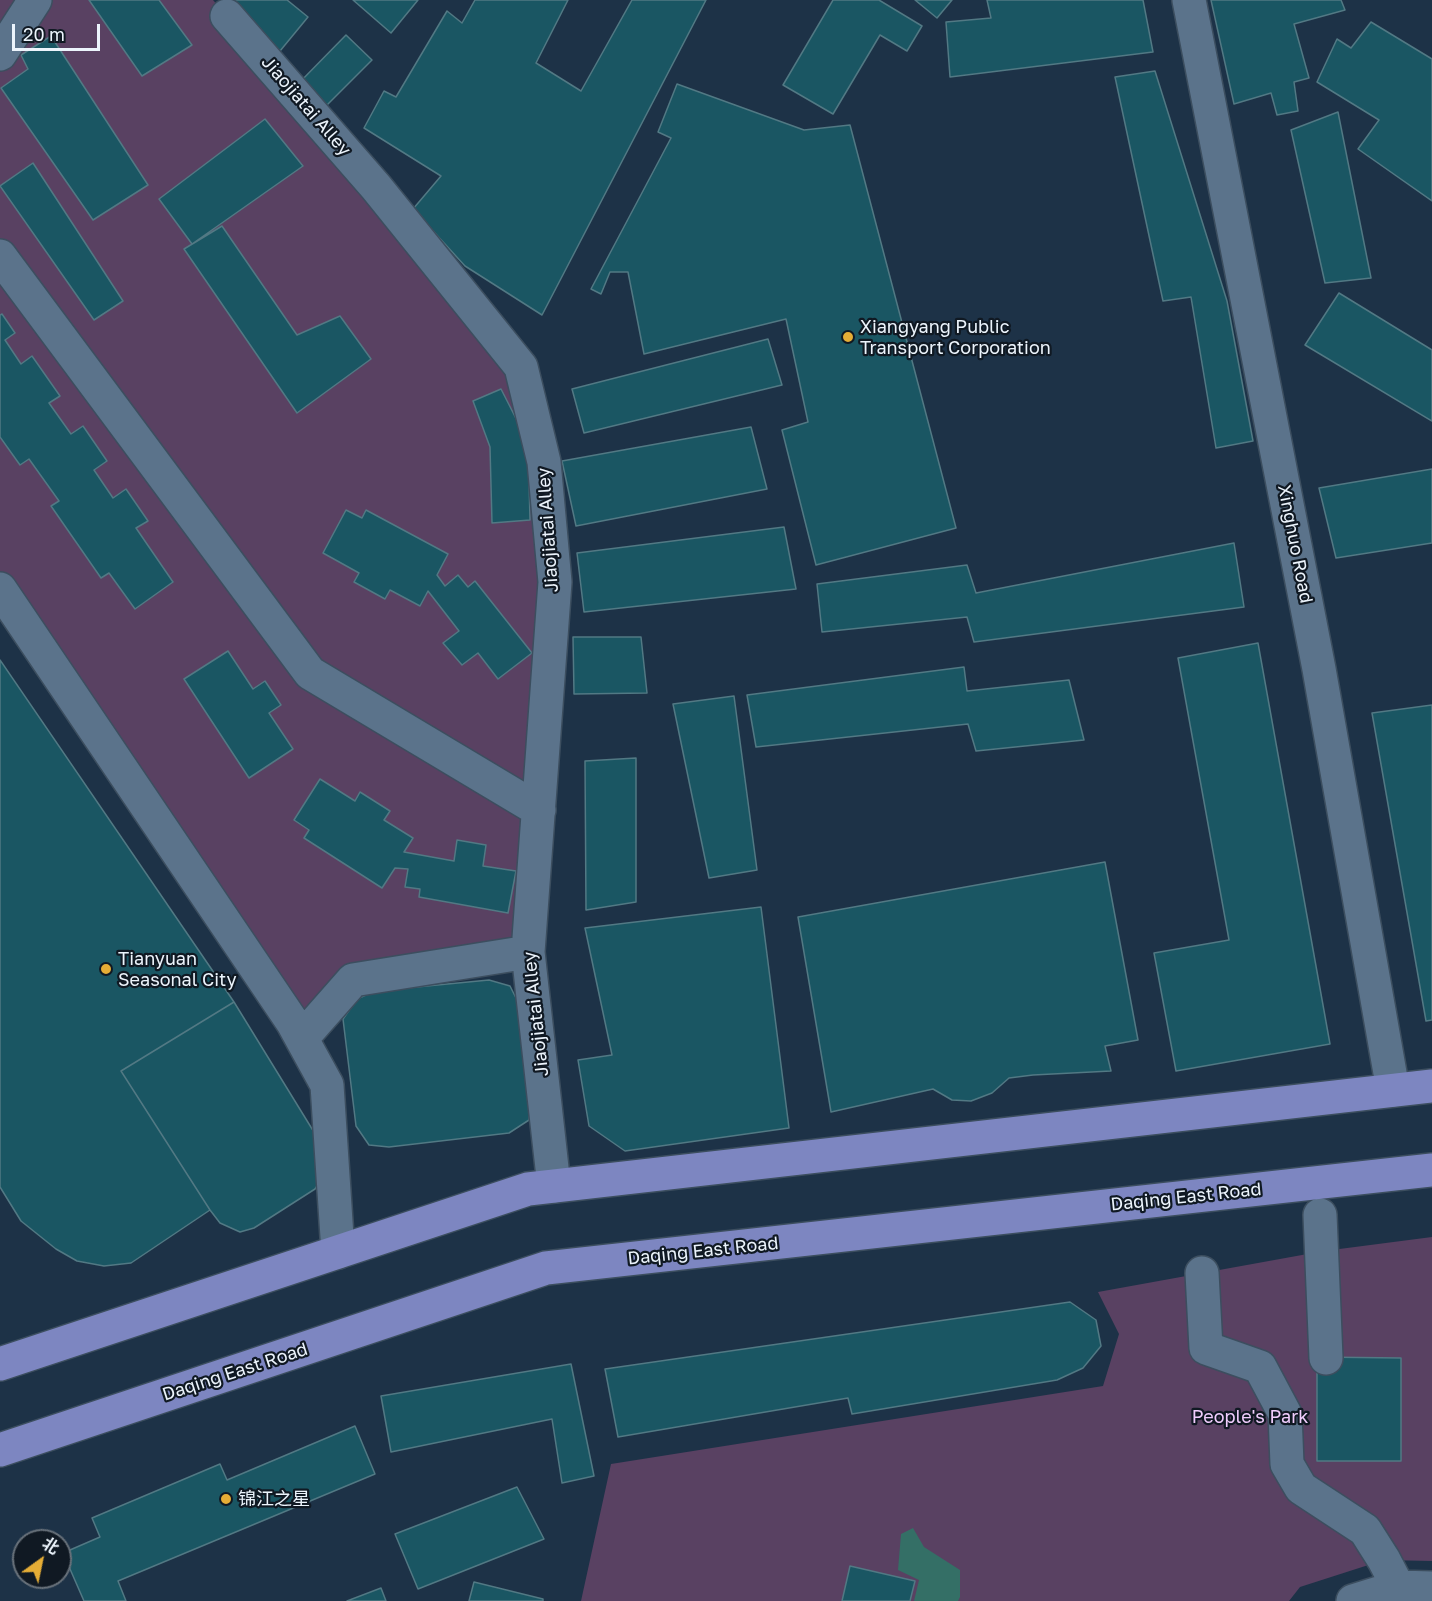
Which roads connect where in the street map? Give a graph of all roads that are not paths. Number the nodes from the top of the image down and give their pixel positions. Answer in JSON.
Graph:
{"nodes":[{"id":1,"x":35,"y":0,"type":"edge"},
{"id":2,"x":1189,"y":0,"type":"edge"},
{"id":3,"x":227,"y":16,"type":"dead end"},
{"id":4,"x":0,"y":54,"type":"edge"},
{"id":5,"x":0,"y":256,"type":"edge"},
{"id":6,"x":0,"y":589,"type":"edge"},
{"id":7,"x":539,"y":810,"type":"junction"},
{"id":8,"x":528,"y":952,"type":"junction"},
{"id":9,"x":302,"y":1038,"type":"junction"},
{"id":10,"x":1432,"y":1086,"type":"edge"},
{"id":11,"x":1393,"y":1090,"type":"junction"},
{"id":12,"x":1432,"y":1170,"type":"edge"},
{"id":13,"x":554,"y":1186,"type":"junction"},
{"id":14,"x":1320,"y":1215,"type":"dead end"},
{"id":15,"x":338,"y":1252,"type":"junction"},
{"id":16,"x":1202,"y":1273,"type":"dead end"},
{"id":17,"x":69,"y":1341,"type":"junction"},
{"id":18,"x":0,"y":1349,"type":"edge"},
{"id":19,"x":1326,"y":1358,"type":"dead end"},
{"id":20,"x":0,"y":1364,"type":"edge"},
{"id":21,"x":2,"y":1451,"type":"edge"},
{"id":22,"x":1398,"y":1587,"type":"junction"},
{"id":23,"x":1432,"y":1588,"type":"edge"},
{"id":24,"x":1356,"y":1600,"type":"edge"}],
"edges":[{"from":1,"to":4,"type":"street"},
{"from":2,"to":11,"type":"street","name":"Xinghuo Road"},
{"from":3,"to":7,"type":"street","name":"Jiaojiatai Alley"},
{"from":5,"to":7,"type":"street"},
{"from":6,"to":9,"type":"street"},
{"from":7,"to":8,"type":"street","name":"Jiaojiatai Alley"},
{"from":8,"to":9,"type":"street"},
{"from":8,"to":13,"type":"street","name":"Jiaojiatai Alley"},
{"from":9,"to":15,"type":"street"},
{"from":10,"to":11,"type":"main road"},
{"from":11,"to":13,"type":"main road"},
{"from":12,"to":21,"type":"main road","name":"Daqing East Road"},
{"from":13,"to":15,"type":"main road"},
{"from":14,"to":19,"type":"street"},
{"from":15,"to":17,"type":"main road"},
{"from":16,"to":22,"type":"street"},
{"from":17,"to":18,"type":"main road"},
{"from":17,"to":20,"type":"main road"},
{"from":22,"to":23,"type":"street"},
{"from":22,"to":24,"type":"street"}]}
